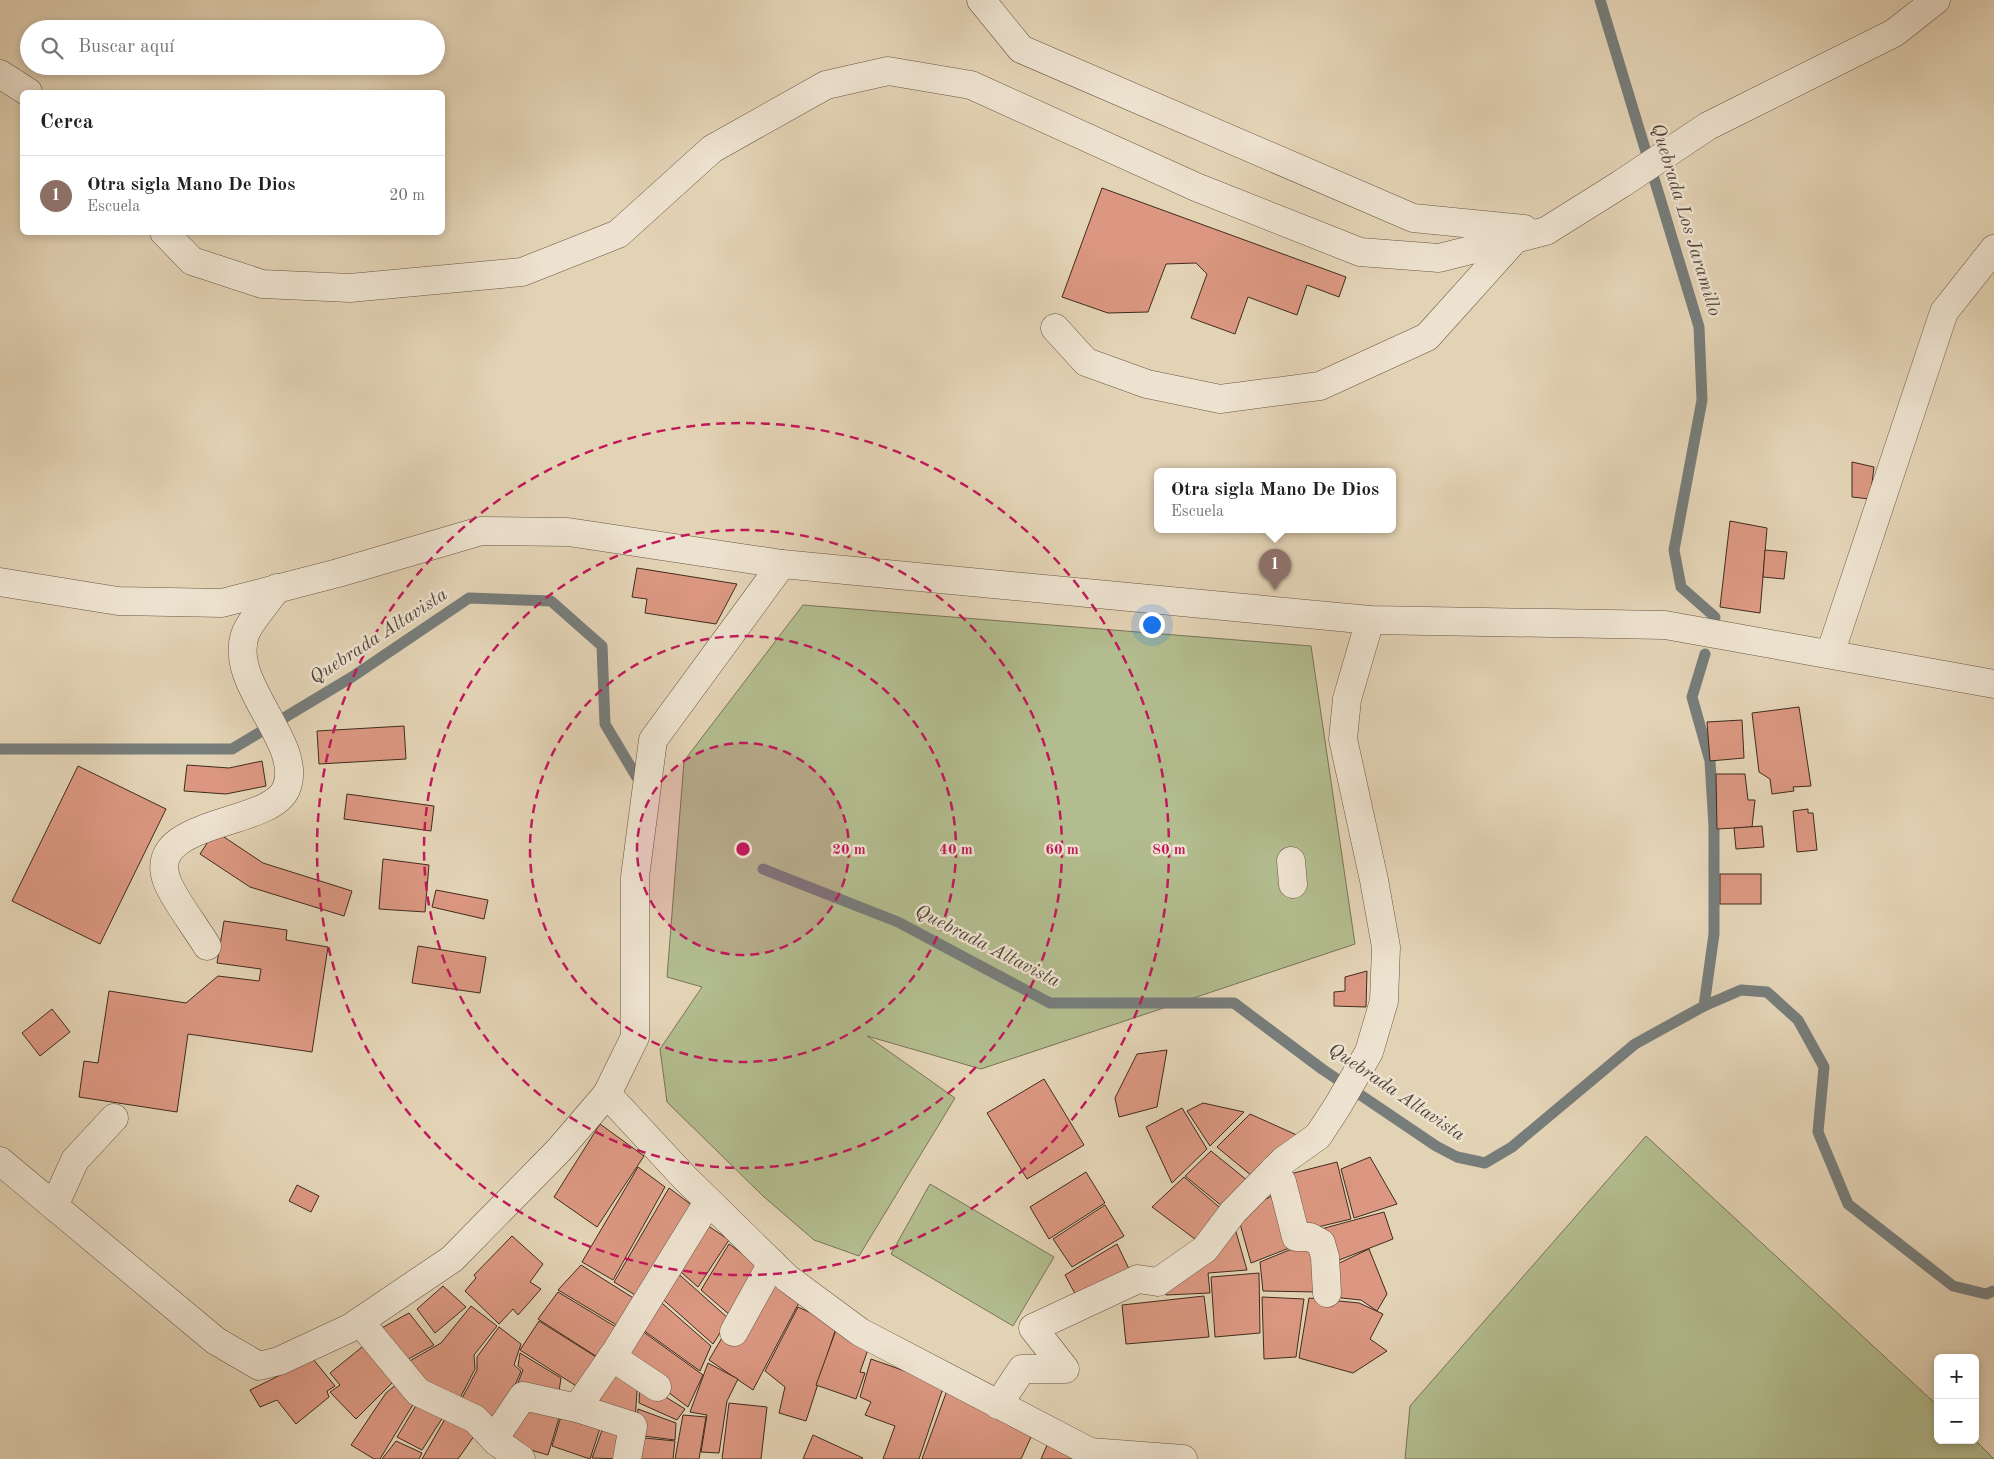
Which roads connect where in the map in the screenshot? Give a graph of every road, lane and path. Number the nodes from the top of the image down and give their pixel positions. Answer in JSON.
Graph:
{"nodes":[{"id":1,"x":981,"y":0,"type":"edge"},
{"id":2,"x":1936,"y":0,"type":"edge"},
{"id":3,"x":0,"y":74,"type":"edge"},
{"id":4,"x":25,"y":90,"type":"edge"},
{"id":5,"x":1546,"y":231,"type":"junction"},
{"id":6,"x":167,"y":235,"type":"edge"},
{"id":7,"x":1516,"y":238,"type":"junction"},
{"id":8,"x":1994,"y":249,"type":"edge"},
{"id":9,"x":1055,"y":328,"type":"dead end"},
{"id":10,"x":782,"y":564,"type":"junction"},
{"id":11,"x":0,"y":582,"type":"edge"},
{"id":12,"x":278,"y":588,"type":"junction"},
{"id":13,"x":1370,"y":620,"type":"junction"},
{"id":14,"x":1830,"y":654,"type":"junction"},
{"id":15,"x":1994,"y":684,"type":"edge"},
{"id":16,"x":207,"y":946,"type":"dead end"},
{"id":17,"x":607,"y":1094,"type":"junction"},
{"id":18,"x":114,"y":1118,"type":"dead end"},
{"id":19,"x":0,"y":1161,"type":"edge"},
{"id":20,"x":1274,"y":1170,"type":"junction"},
{"id":21,"x":708,"y":1202,"type":"junction"},
{"id":22,"x":54,"y":1206,"type":"junction"},
{"id":23,"x":772,"y":1263,"type":"junction"},
{"id":24,"x":1327,"y":1293,"type":"dead end"},
{"id":25,"x":360,"y":1322,"type":"junction"},
{"id":26,"x":734,"y":1332,"type":"dead end"},
{"id":27,"x":612,"y":1357,"type":"junction"},
{"id":28,"x":657,"y":1388,"type":"dead end"},
{"id":29,"x":998,"y":1404,"type":"junction"},
{"id":30,"x":577,"y":1408,"type":"junction"},
{"id":31,"x":495,"y":1440,"type":"junction"},
{"id":32,"x":521,"y":1459,"type":"edge"},
{"id":33,"x":628,"y":1459,"type":"edge"},
{"id":34,"x":1183,"y":1459,"type":"edge"}],
"edges":[{"from":1,"to":5,"type":"street"},
{"from":2,"to":5,"type":"street"},
{"from":3,"to":4,"type":"street"},
{"from":5,"to":7,"type":"street"},
{"from":6,"to":7,"type":"street"},
{"from":7,"to":9,"type":"street"},
{"from":8,"to":14,"type":"street"},
{"from":10,"to":12,"type":"street"},
{"from":10,"to":13,"type":"street"},
{"from":10,"to":17,"type":"street"},
{"from":11,"to":12,"type":"street"},
{"from":12,"to":16,"type":"street"},
{"from":13,"to":14,"type":"street"},
{"from":13,"to":20,"type":"street"},
{"from":14,"to":15,"type":"street"},
{"from":17,"to":21,"type":"street"},
{"from":17,"to":25,"type":"street"},
{"from":18,"to":22,"type":"street"},
{"from":19,"to":22,"type":"street"},
{"from":20,"to":24,"type":"street"},
{"from":20,"to":29,"type":"street"},
{"from":21,"to":23,"type":"street"},
{"from":21,"to":27,"type":"street"},
{"from":22,"to":25,"type":"street"},
{"from":23,"to":26,"type":"street"},
{"from":23,"to":29,"type":"street"},
{"from":25,"to":31,"type":"street"},
{"from":27,"to":28,"type":"street"},
{"from":27,"to":30,"type":"street"},
{"from":29,"to":34,"type":"street"},
{"from":30,"to":31,"type":"street"},
{"from":30,"to":33,"type":"street"},
{"from":31,"to":32,"type":"street"}]}
